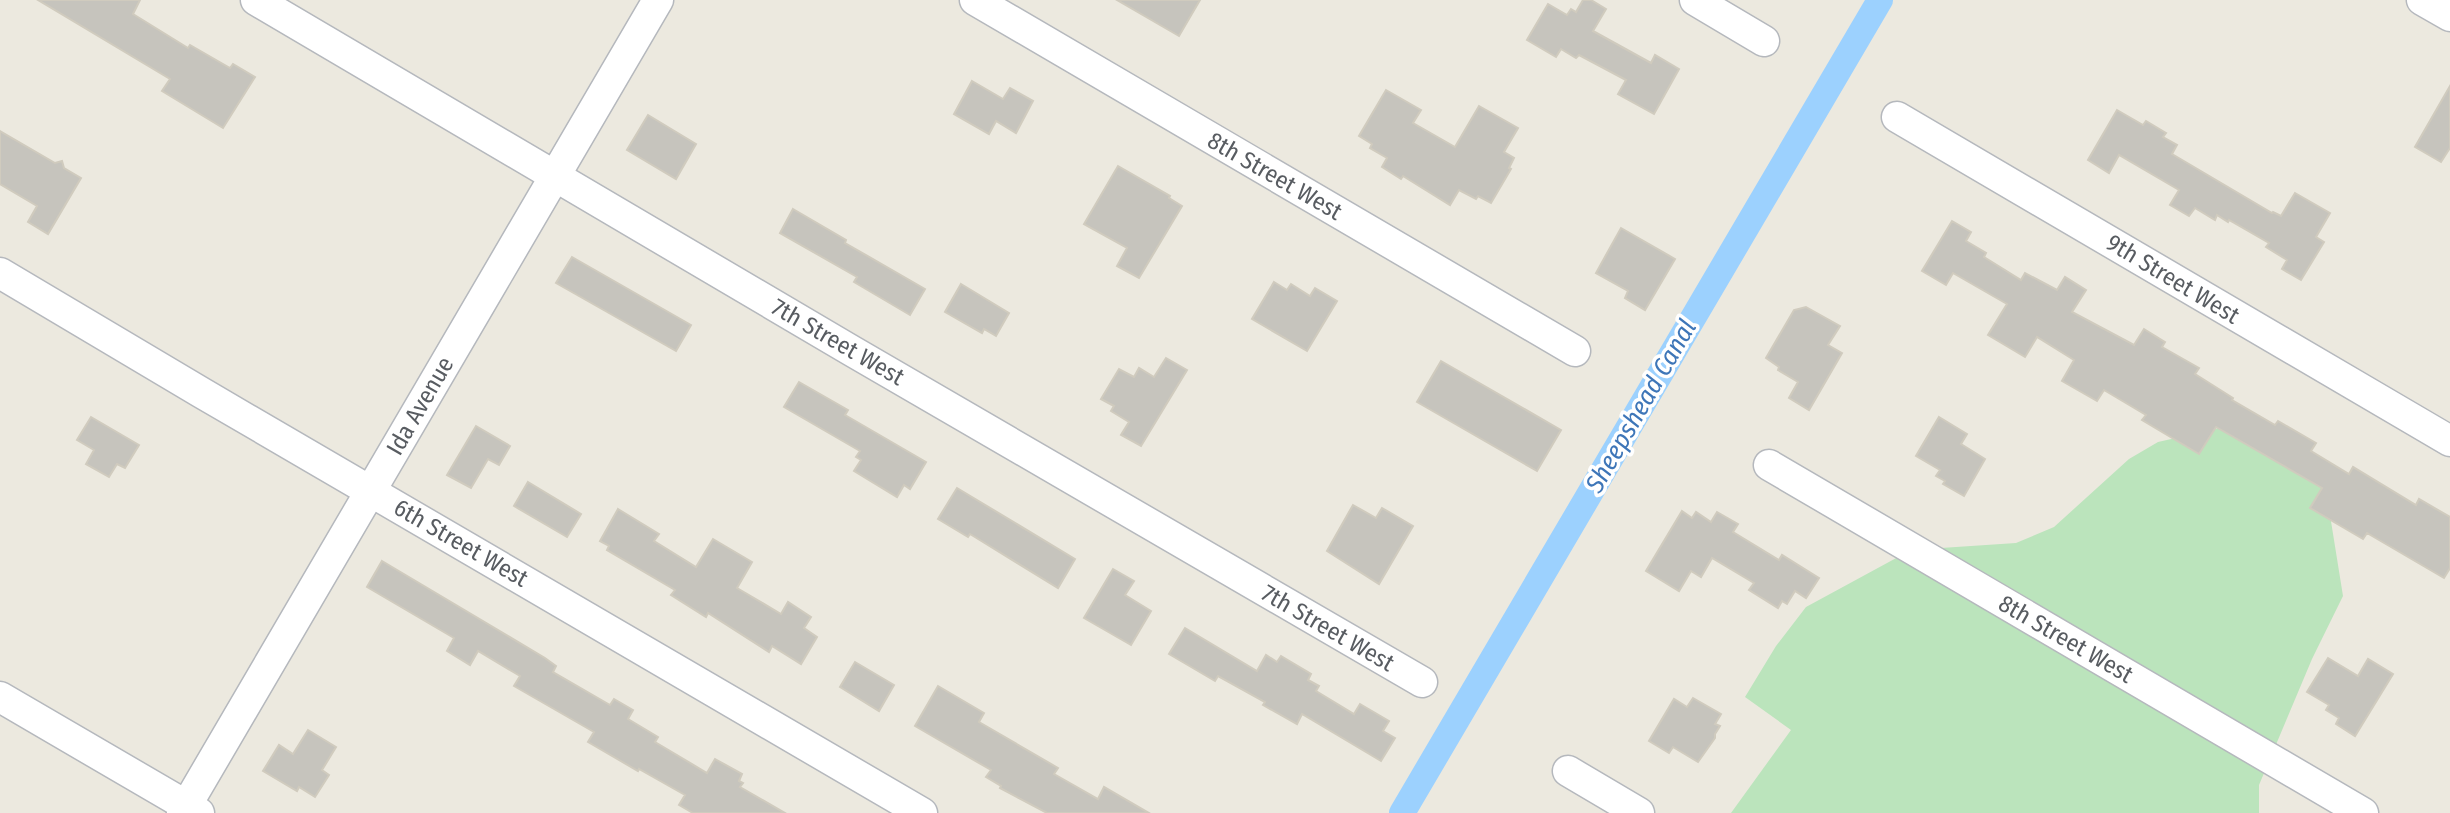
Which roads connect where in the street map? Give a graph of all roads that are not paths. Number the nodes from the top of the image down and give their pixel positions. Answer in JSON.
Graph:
{"nodes":[{"id":1,"x":256,"y":0,"type":"edge"},
{"id":2,"x":658,"y":0,"type":"edge"},
{"id":3,"x":975,"y":0,"type":"edge"},
{"id":4,"x":1695,"y":0,"type":"edge"},
{"id":5,"x":2422,"y":0,"type":"edge"},
{"id":6,"x":2450,"y":16,"type":"edge"},
{"id":7,"x":1764,"y":41,"type":"dead end"},
{"id":8,"x":1897,"y":117,"type":"dead end"},
{"id":9,"x":555,"y":175,"type":"junction"},
{"id":10,"x":0,"y":273,"type":"edge"},
{"id":11,"x":1576,"y":351,"type":"dead end"},
{"id":12,"x":2450,"y":441,"type":"edge"},
{"id":13,"x":1769,"y":465,"type":"dead end"},
{"id":14,"x":371,"y":490,"type":"junction"},
{"id":15,"x":1422,"y":682,"type":"dead end"},
{"id":16,"x":0,"y":697,"type":"edge"},
{"id":17,"x":1567,"y":771,"type":"dead end"},
{"id":18,"x":190,"y":811,"type":"edge"},
{"id":19,"x":922,"y":813,"type":"edge"},
{"id":20,"x":1639,"y":813,"type":"edge"},
{"id":21,"x":2362,"y":813,"type":"edge"}],
"edges":[{"from":1,"to":9,"type":"street","name":"7th Street West"},
{"from":2,"to":9,"type":"street","name":"Ida Avenue"},
{"from":3,"to":11,"type":"street","name":"8th Street West"},
{"from":4,"to":7,"type":"street"},
{"from":5,"to":6,"type":"street"},
{"from":8,"to":12,"type":"street","name":"9th Street West"},
{"from":9,"to":14,"type":"street","name":"Ida Avenue"},
{"from":9,"to":15,"type":"street","name":"7th Street West"},
{"from":10,"to":14,"type":"street","name":"6th Street West"},
{"from":13,"to":21,"type":"street","name":"8th Street West"},
{"from":14,"to":18,"type":"street","name":"Ida Avenue"},
{"from":14,"to":19,"type":"street","name":"6th Street West"},
{"from":16,"to":18,"type":"street"},
{"from":17,"to":20,"type":"street"}]}
